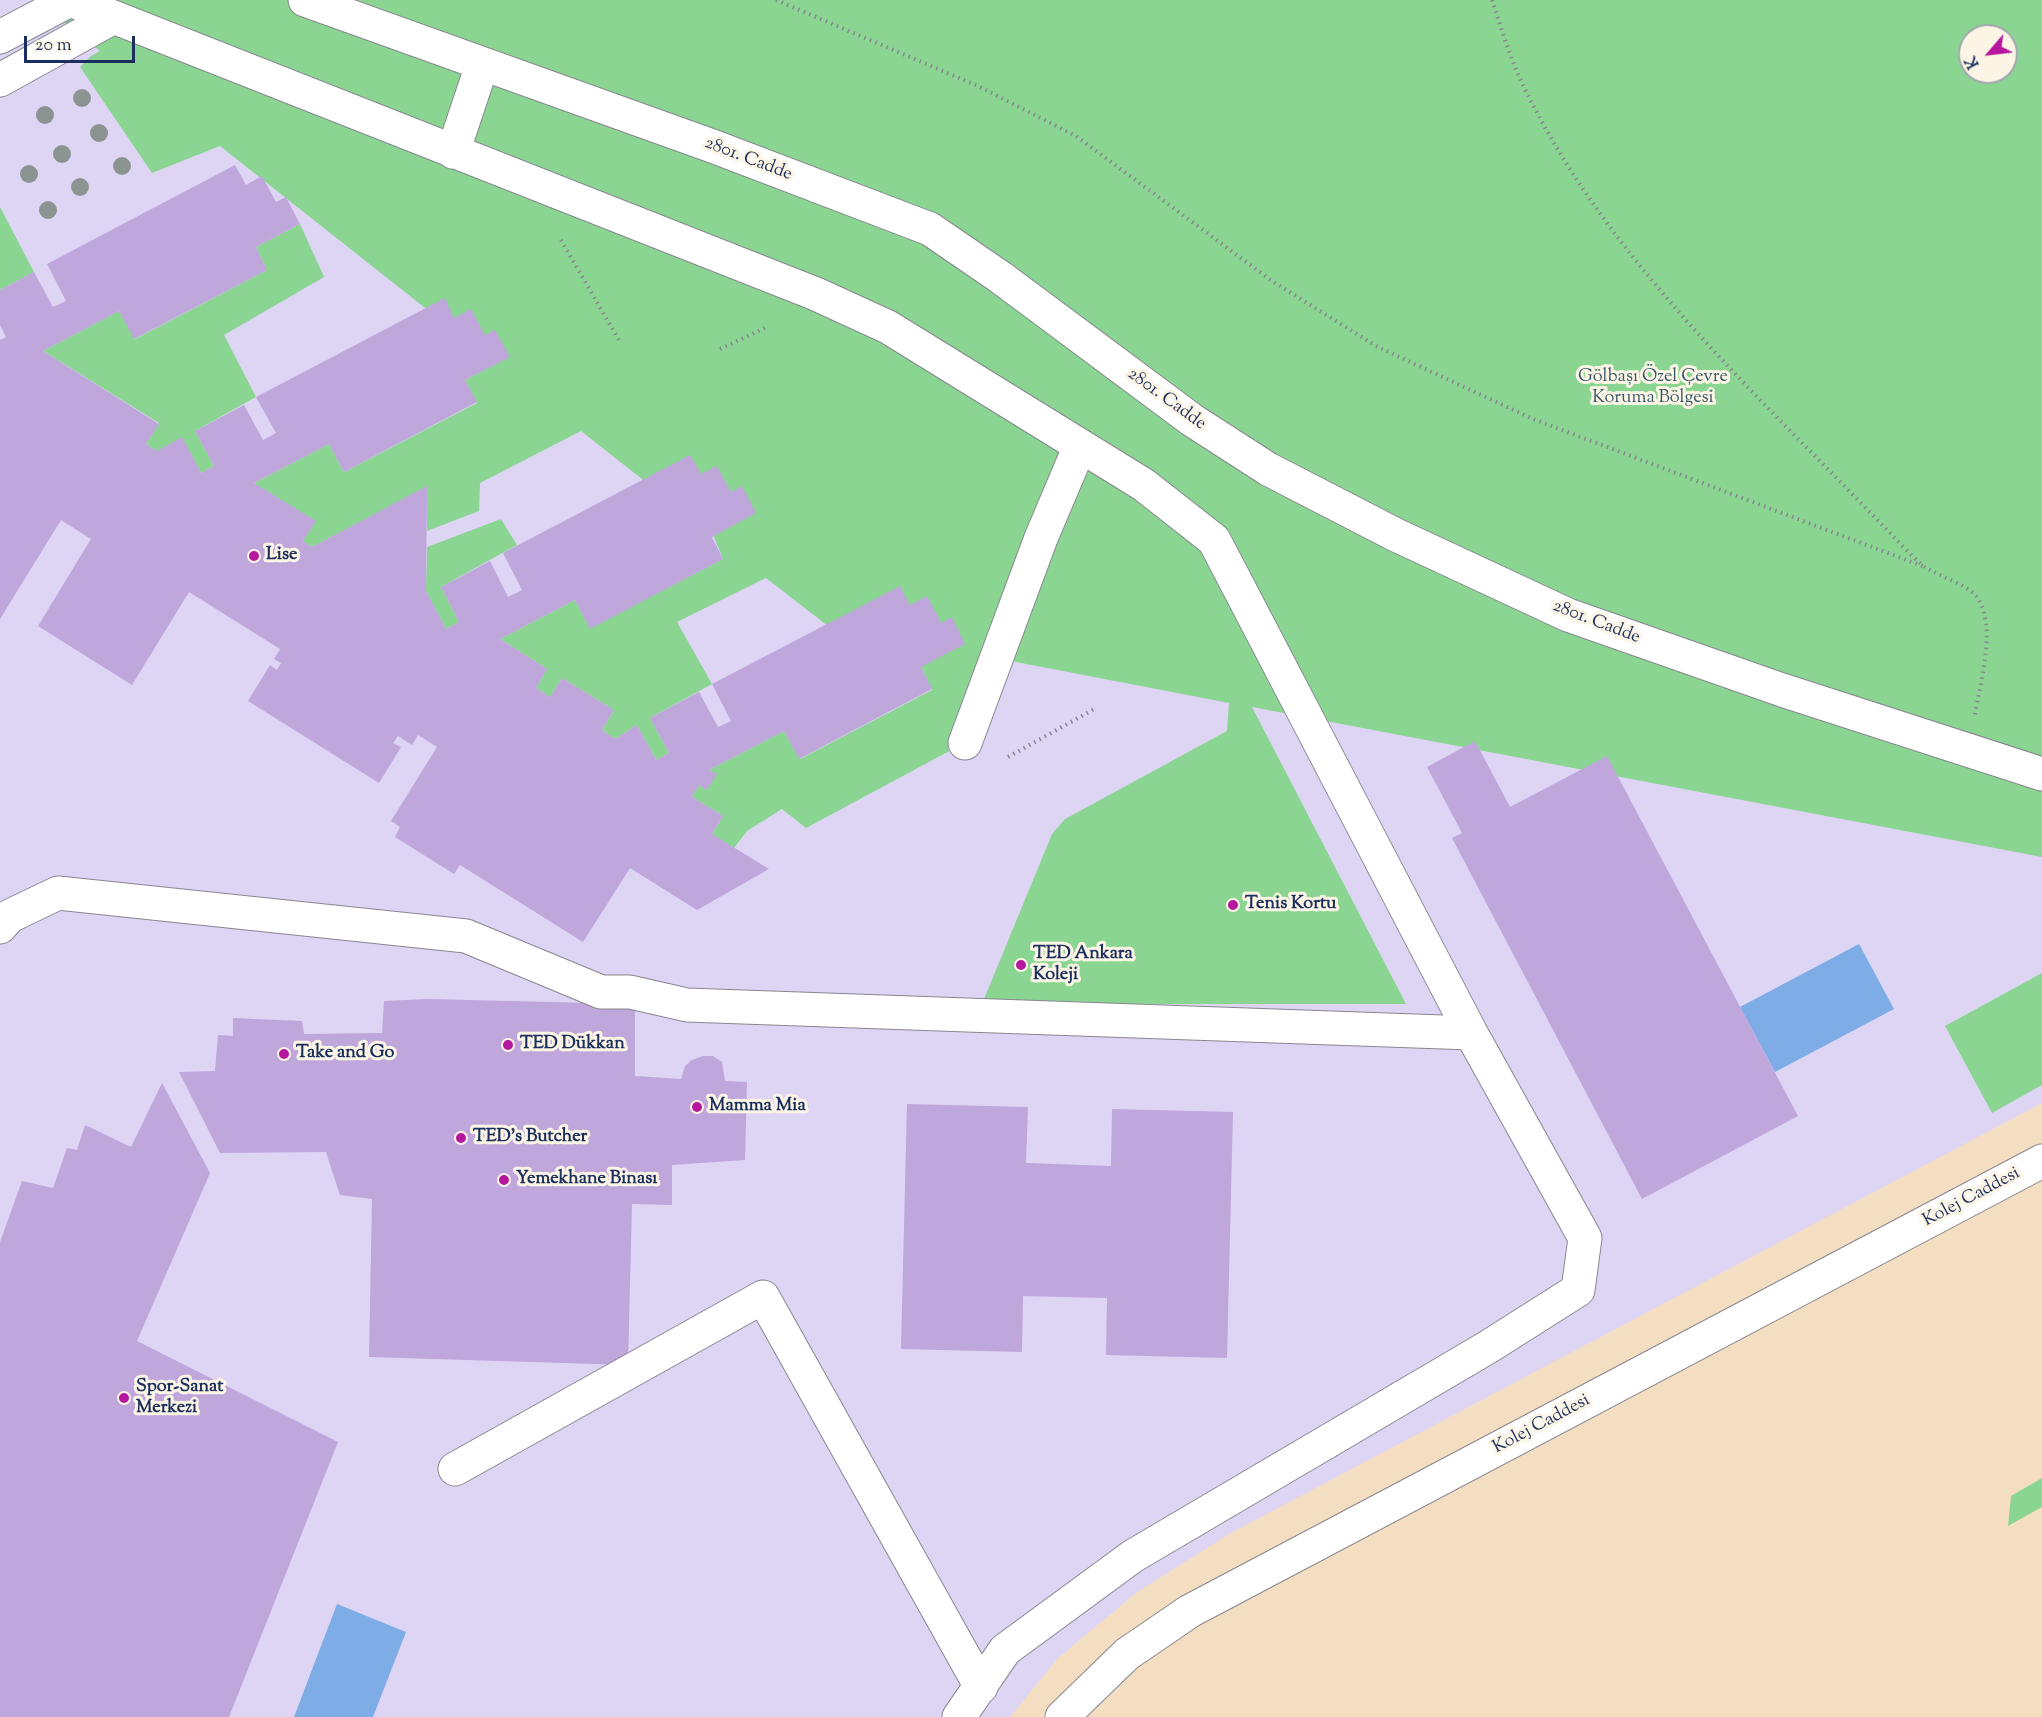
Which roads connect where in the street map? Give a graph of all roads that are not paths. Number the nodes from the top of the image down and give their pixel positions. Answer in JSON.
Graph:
{"nodes":[{"id":1,"x":70,"y":0,"type":"edge"},
{"id":2,"x":305,"y":0,"type":"edge"},
{"id":3,"x":112,"y":18,"type":"junction"},
{"id":4,"x":0,"y":37,"type":"edge"},
{"id":5,"x":482,"y":65,"type":"junction"},
{"id":6,"x":0,"y":80,"type":"edge"},
{"id":7,"x":453,"y":152,"type":"junction"},
{"id":8,"x":1080,"y":446,"type":"junction"},
{"id":9,"x":965,"y":743,"type":"dead end"},
{"id":10,"x":2042,"y":774,"type":"edge"},
{"id":11,"x":0,"y":927,"type":"edge"},
{"id":12,"x":1471,"y":1033,"type":"junction"},
{"id":13,"x":2042,"y":1161,"type":"edge"},
{"id":14,"x":455,"y":1469,"type":"dead end"},
{"id":15,"x":981,"y":1687,"type":"junction"},
{"id":16,"x":959,"y":1717,"type":"edge"},
{"id":17,"x":1062,"y":1717,"type":"edge"}],
"edges":[{"from":1,"to":3,"type":"street"},
{"from":1,"to":4,"type":"street"},
{"from":2,"to":5,"type":"street","name":"2801. Cadde"},
{"from":3,"to":6,"type":"street"},
{"from":3,"to":7,"type":"street"},
{"from":5,"to":7,"type":"street"},
{"from":5,"to":10,"type":"street","name":"2801. Cadde"},
{"from":7,"to":8,"type":"street"},
{"from":8,"to":9,"type":"street"},
{"from":8,"to":12,"type":"street"},
{"from":11,"to":12,"type":"street"},
{"from":12,"to":15,"type":"street"},
{"from":13,"to":17,"type":"street","name":"Kolej Caddesi"},
{"from":14,"to":15,"type":"street"},
{"from":15,"to":16,"type":"street"}]}
